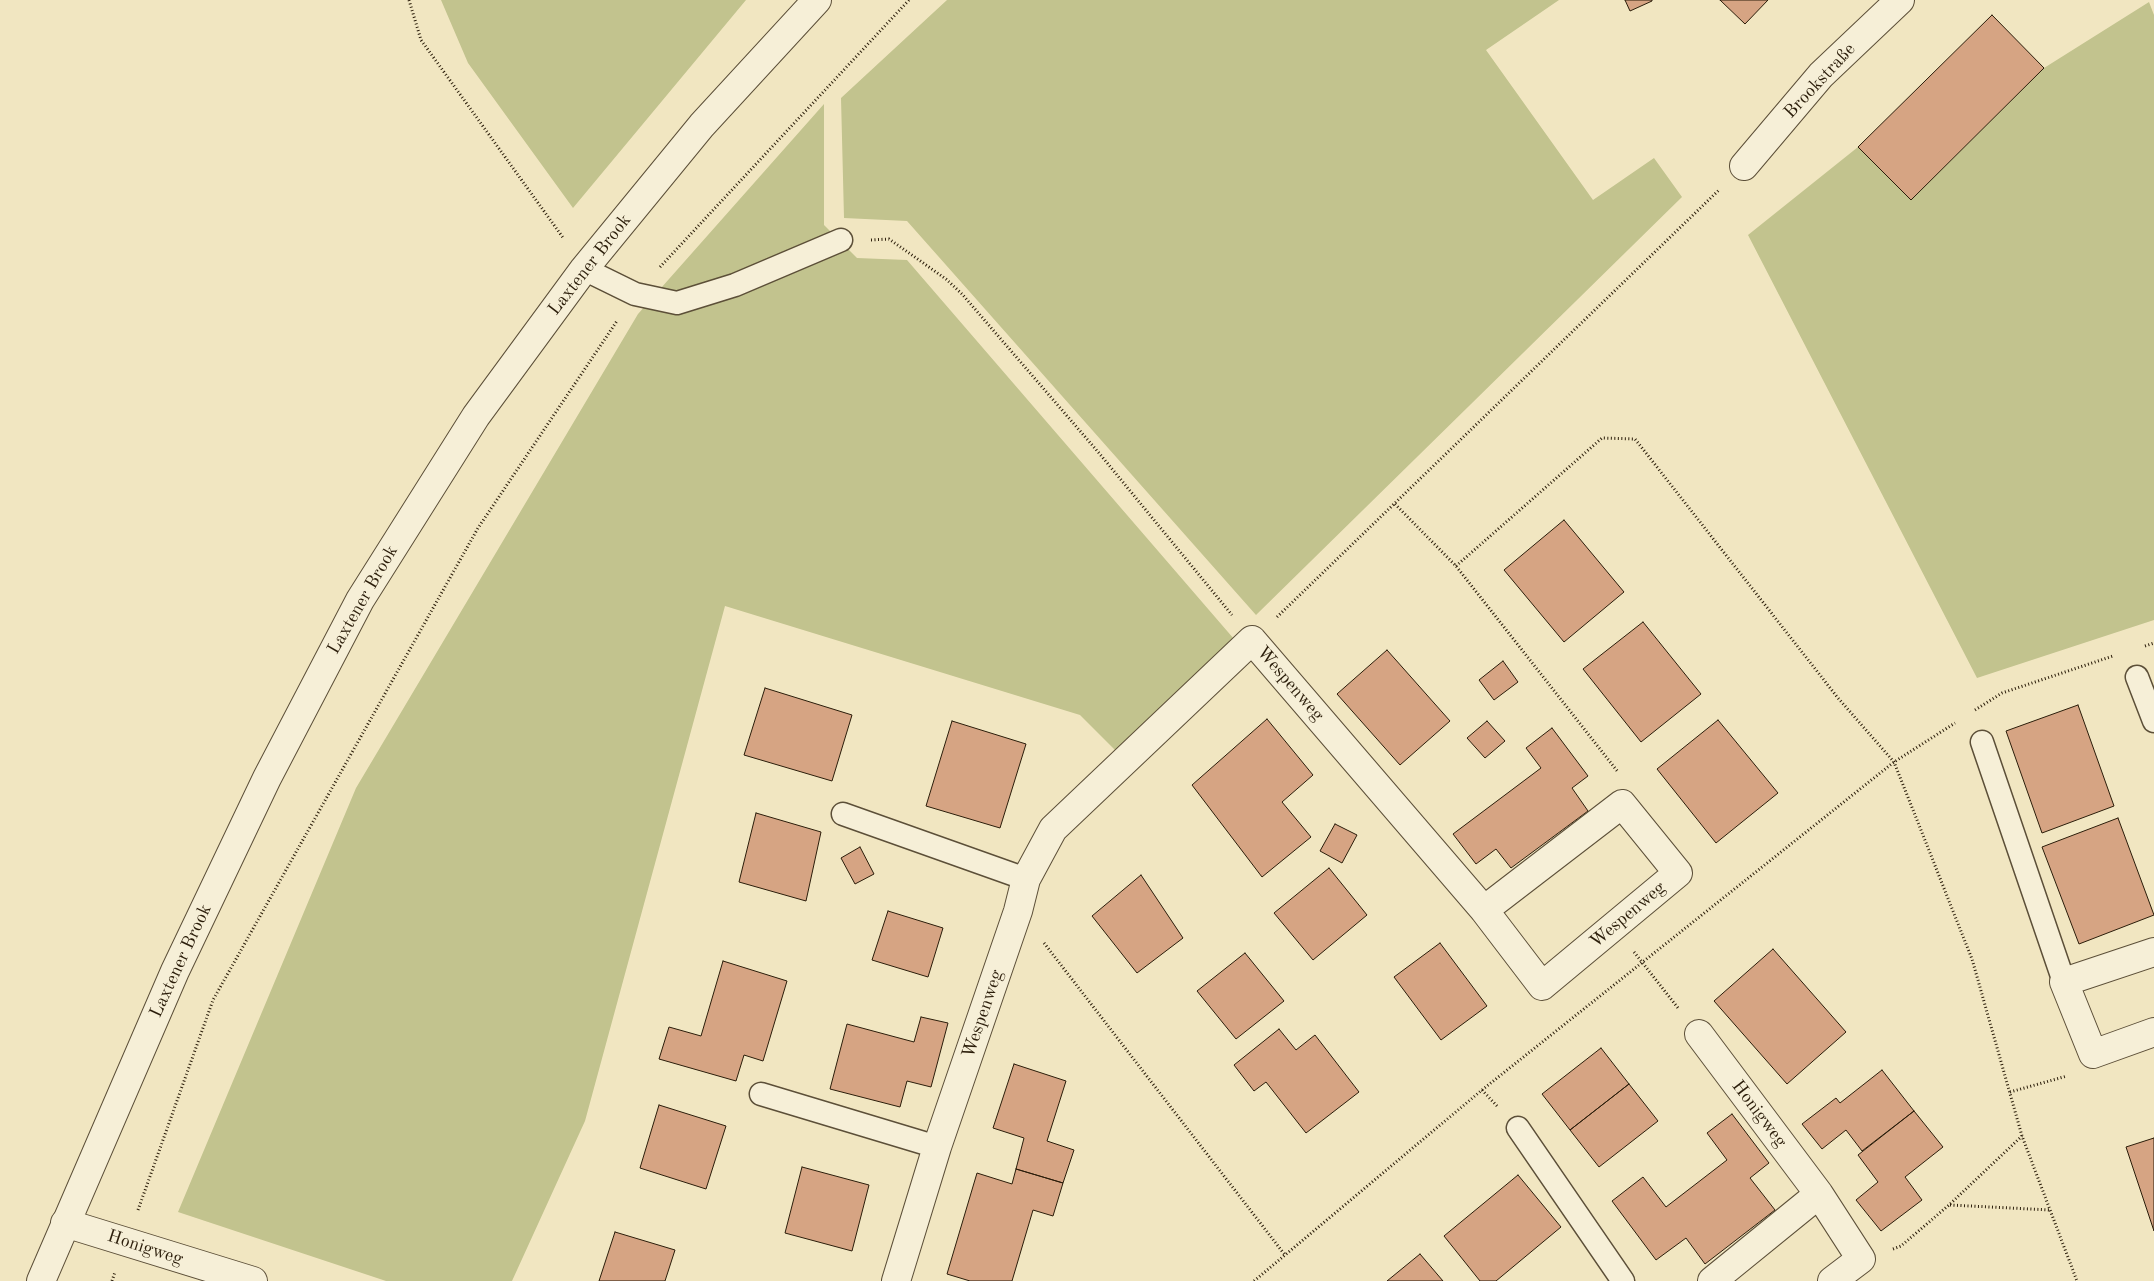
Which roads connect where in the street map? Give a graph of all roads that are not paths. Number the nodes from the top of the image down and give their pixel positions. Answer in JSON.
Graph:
{"nodes":[{"id":1,"x":817,"y":0,"type":"edge"},
{"id":2,"x":1900,"y":0,"type":"edge"},
{"id":3,"x":1744,"y":166,"type":"road end"},
{"id":4,"x":841,"y":240,"type":"road end"},
{"id":5,"x":584,"y":268,"type":"junction"},
{"id":6,"x":2137,"y":677,"type":"dead end"},
{"id":7,"x":2154,"y":721,"type":"edge"},
{"id":8,"x":1982,"y":742,"type":"dead end"},
{"id":9,"x":843,"y":814,"type":"dead end"},
{"id":10,"x":1026,"y":879,"type":"junction"},
{"id":11,"x":1484,"y":910,"type":"junction"},
{"id":12,"x":2154,"y":952,"type":"edge"},
{"id":13,"x":2064,"y":982,"type":"junction"},
{"id":14,"x":2154,"y":1032,"type":"edge"},
{"id":15,"x":1699,"y":1034,"type":"road end"},
{"id":16,"x":761,"y":1094,"type":"dead end"},
{"id":17,"x":1518,"y":1128,"type":"dead end"},
{"id":18,"x":937,"y":1147,"type":"junction"},
{"id":19,"x":1819,"y":1194,"type":"junction"},
{"id":20,"x":65,"y":1223,"type":"junction"},
{"id":21,"x":41,"y":1281,"type":"edge"},
{"id":22,"x":253,"y":1281,"type":"edge"},
{"id":23,"x":896,"y":1281,"type":"edge"},
{"id":24,"x":1623,"y":1281,"type":"edge"},
{"id":25,"x":1712,"y":1281,"type":"edge"},
{"id":26,"x":1832,"y":1281,"type":"edge"}],
"edges":[{"from":1,"to":5,"type":"street","name":"Laxtener Brook"},
{"from":2,"to":3,"type":"street","name":"Brookstraße"},
{"from":4,"to":5,"type":"lane"},
{"from":5,"to":20,"type":"street","name":"Laxtener Brook"},
{"from":6,"to":7,"type":"lane"},
{"from":8,"to":13,"type":"lane"},
{"from":9,"to":10,"type":"lane"},
{"from":10,"to":11,"type":"street","name":"Wespenweg"},
{"from":10,"to":18,"type":"street","name":"Wespenweg"},
{"from":11,"to":11,"type":"street","name":"Wespenweg"},
{"from":12,"to":13,"type":"street"},
{"from":13,"to":14,"type":"street"},
{"from":15,"to":19,"type":"street","name":"Honigweg"},
{"from":16,"to":18,"type":"lane"},
{"from":17,"to":24,"type":"lane"},
{"from":18,"to":23,"type":"street","name":"Wespenweg"},
{"from":19,"to":25,"type":"street"},
{"from":19,"to":26,"type":"street","name":"Honigweg"},
{"from":20,"to":21,"type":"street","name":"Laxtener Brook"},
{"from":20,"to":22,"type":"street","name":"Honigweg"}]}
